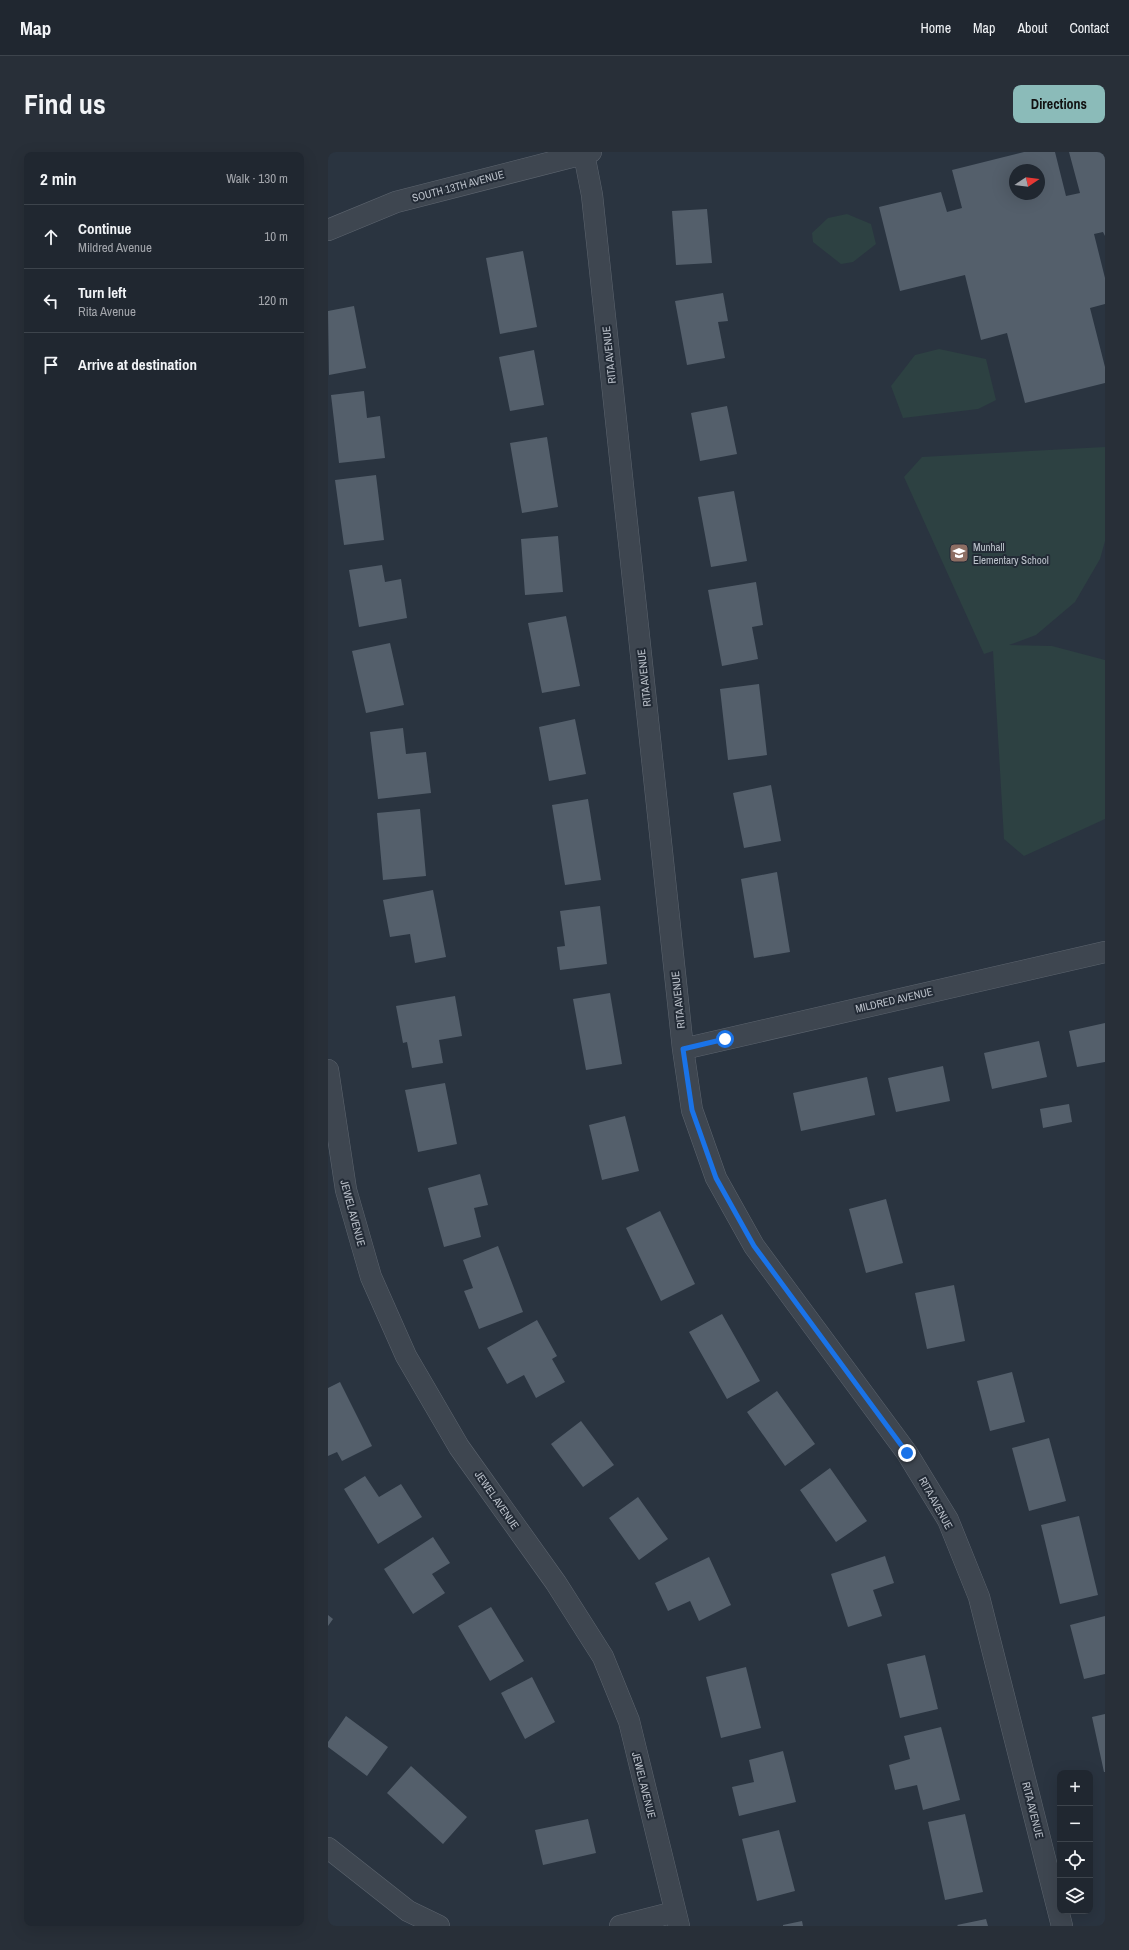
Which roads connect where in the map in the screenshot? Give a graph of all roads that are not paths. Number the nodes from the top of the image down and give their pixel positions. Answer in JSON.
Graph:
{"nodes":[{"id":1,"x":588,"y":153,"type":"edge"},
{"id":2,"x":328,"y":230,"type":"edge"},
{"id":3,"x":1105,"y":952,"type":"edge"},
{"id":4,"x":683,"y":1049,"type":"junction"},
{"id":5,"x":328,"y":1070,"type":"edge"},
{"id":6,"x":328,"y":1848,"type":"edge"},
{"id":7,"x":677,"y":1919,"type":"edge"},
{"id":8,"x":439,"y":1926,"type":"edge"},
{"id":9,"x":620,"y":1926,"type":"edge"},
{"id":10,"x":1062,"y":1926,"type":"edge"}],
"edges":[{"from":1,"to":2,"type":"street","name":"SOUTH 13TH AVENUE"},
{"from":1,"to":4,"type":"street","name":"RITA AVENUE"},
{"from":3,"to":4,"type":"street","name":"MILDRED AVENUE"},
{"from":4,"to":10,"type":"street","name":"RITA AVENUE"},
{"from":5,"to":7,"type":"street","name":"JEWEL AVENUE"},
{"from":6,"to":8,"type":"street"},
{"from":7,"to":9,"type":"street"}]}
